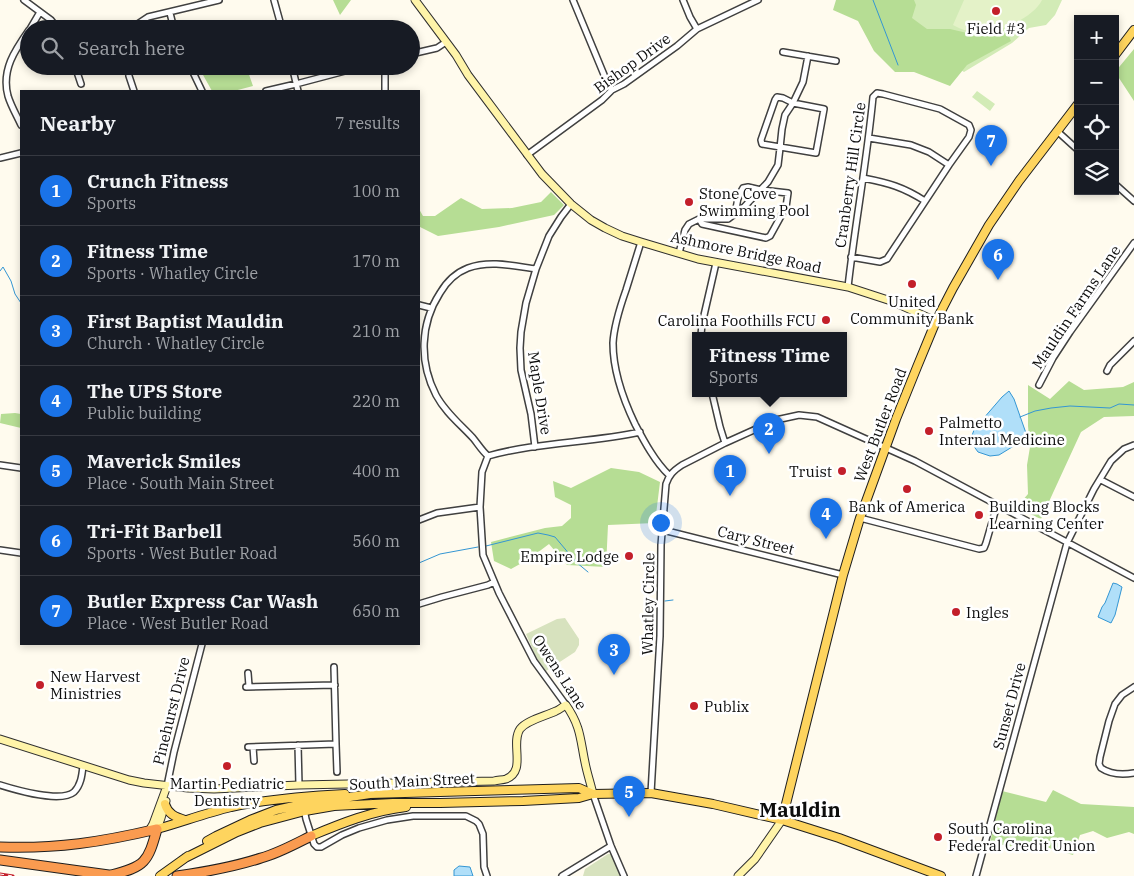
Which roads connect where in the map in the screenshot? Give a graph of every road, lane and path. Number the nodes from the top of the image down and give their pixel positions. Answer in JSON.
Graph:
{"nodes":[{"id":1,"x":24,"y":0,"type":"edge"},
{"id":2,"x":219,"y":0,"type":"edge"},
{"id":3,"x":274,"y":0,"type":"edge"},
{"id":4,"x":415,"y":0,"type":"edge"},
{"id":5,"x":573,"y":0,"type":"edge"},
{"id":6,"x":684,"y":0,"type":"edge"},
{"id":7,"x":758,"y":0,"type":"edge"},
{"id":8,"x":40,"y":12,"type":"junction"},
{"id":9,"x":170,"y":13,"type":"junction"},
{"id":10,"x":35,"y":20,"type":"edge"},
{"id":11,"x":51,"y":20,"type":"edge"},
{"id":12,"x":144,"y":20,"type":"edge"},
{"id":13,"x":172,"y":20,"type":"edge"},
{"id":14,"x":280,"y":20,"type":"edge"},
{"id":15,"x":698,"y":29,"type":"junction"},
{"id":16,"x":1134,"y":30,"type":"edge"},
{"id":17,"x":446,"y":42,"type":"junction"},
{"id":18,"x":20,"y":44,"type":"edge"},
{"id":19,"x":1119,"y":50,"type":"edge"},
{"id":20,"x":420,"y":52,"type":"edge"},
{"id":21,"x":783,"y":52,"type":"dead end"},
{"id":22,"x":808,"y":56,"type":"junction"},
{"id":23,"x":836,"y":61,"type":"dead end"},
{"id":24,"x":78,"y":75,"type":"edge"},
{"id":25,"x":129,"y":75,"type":"edge"},
{"id":26,"x":194,"y":75,"type":"edge"},
{"id":27,"x":294,"y":75,"type":"edge"},
{"id":28,"x":330,"y":75,"type":"edge"},
{"id":29,"x":385,"y":75,"type":"edge"},
{"id":30,"x":82,"y":84,"type":"dead end"},
{"id":31,"x":296,"y":84,"type":"junction"},
{"id":32,"x":134,"y":90,"type":"edge"},
{"id":33,"x":202,"y":90,"type":"edge"},
{"id":34,"x":270,"y":90,"type":"edge"},
{"id":35,"x":298,"y":90,"type":"edge"},
{"id":36,"x":385,"y":90,"type":"edge"},
{"id":37,"x":612,"y":90,"type":"junction"},
{"id":38,"x":793,"y":103,"type":"junction"},
{"id":39,"x":1077,"y":105,"type":"edge"},
{"id":40,"x":20,"y":123,"type":"edge"},
{"id":41,"x":1057,"y":131,"type":"junction"},
{"id":42,"x":869,"y":138,"type":"junction"},
{"id":43,"x":1074,"y":146,"type":"edge"},
{"id":44,"x":780,"y":148,"type":"junction"},
{"id":45,"x":20,"y":153,"type":"edge"},
{"id":46,"x":527,"y":155,"type":"junction"},
{"id":47,"x":0,"y":158,"type":"edge"},
{"id":48,"x":949,"y":165,"type":"junction"},
{"id":49,"x":863,"y":178,"type":"junction"},
{"id":50,"x":1119,"y":188,"type":"edge"},
{"id":51,"x":761,"y":190,"type":"junction"},
{"id":52,"x":926,"y":201,"type":"junction"},
{"id":53,"x":1134,"y":201,"type":"edge"},
{"id":54,"x":571,"y":204,"type":"junction"},
{"id":55,"x":736,"y":214,"type":"junction"},
{"id":56,"x":699,"y":219,"type":"junction"},
{"id":57,"x":641,"y":242,"type":"junction"},
{"id":58,"x":1134,"y":243,"type":"edge"},
{"id":59,"x":679,"y":253,"type":"junction"},
{"id":60,"x":851,"y":257,"type":"junction"},
{"id":61,"x":716,"y":262,"type":"junction"},
{"id":62,"x":536,"y":268,"type":"junction"},
{"id":63,"x":848,"y":287,"type":"junction"},
{"id":64,"x":420,"y":306,"type":"edge"},
{"id":65,"x":431,"y":308,"type":"junction"},
{"id":66,"x":936,"y":321,"type":"junction"},
{"id":67,"x":702,"y":332,"type":"edge"},
{"id":68,"x":1134,"y":341,"type":"edge"},
{"id":69,"x":1107,"y":370,"type":"dead end"},
{"id":70,"x":1039,"y":385,"type":"dead end"},
{"id":71,"x":713,"y":397,"type":"edge"},
{"id":72,"x":640,"y":432,"type":"junction"},
{"id":73,"x":725,"y":443,"type":"junction"},
{"id":74,"x":1134,"y":445,"type":"edge"},
{"id":75,"x":535,"y":447,"type":"junction"},
{"id":76,"x":886,"y":448,"type":"junction"},
{"id":77,"x":488,"y":456,"type":"junction"},
{"id":78,"x":0,"y":465,"type":"edge"},
{"id":79,"x":20,"y":468,"type":"edge"},
{"id":80,"x":669,"y":475,"type":"junction"},
{"id":81,"x":1101,"y":480,"type":"junction"},
{"id":82,"x":1134,"y":497,"type":"edge"},
{"id":83,"x":997,"y":505,"type":"junction"},
{"id":84,"x":480,"y":507,"type":"junction"},
{"id":85,"x":860,"y":518,"type":"junction"},
{"id":86,"x":420,"y":520,"type":"edge"},
{"id":87,"x":663,"y":530,"type":"junction"},
{"id":88,"x":1067,"y":543,"type":"junction"},
{"id":89,"x":0,"y":550,"type":"edge"},
{"id":90,"x":20,"y":553,"type":"edge"},
{"id":91,"x":843,"y":575,"type":"junction"},
{"id":92,"x":1134,"y":578,"type":"edge"},
{"id":93,"x":494,"y":582,"type":"junction"},
{"id":94,"x":420,"y":604,"type":"edge"},
{"id":95,"x":202,"y":645,"type":"edge"},
{"id":96,"x":334,"y":667,"type":"dead end"},
{"id":97,"x":248,"y":673,"type":"dead end"},
{"id":98,"x":334,"y":685,"type":"junction"},
{"id":99,"x":1134,"y":687,"type":"edge"},
{"id":100,"x":566,"y":705,"type":"junction"},
{"id":101,"x":0,"y":739,"type":"edge"},
{"id":102,"x":336,"y":744,"type":"junction"},
{"id":103,"x":298,"y":745,"type":"junction"},
{"id":104,"x":254,"y":760,"type":"dead end"},
{"id":105,"x":83,"y":766,"type":"junction"},
{"id":106,"x":337,"y":772,"type":"dead end"},
{"id":107,"x":1134,"y":773,"type":"edge"},
{"id":108,"x":0,"y":785,"type":"edge"},
{"id":109,"x":299,"y":785,"type":"junction"},
{"id":110,"x":166,"y":786,"type":"junction"},
{"id":111,"x":651,"y":793,"type":"junction"},
{"id":112,"x":370,"y":794,"type":"junction"},
{"id":113,"x":593,"y":794,"type":"junction"},
{"id":114,"x":440,"y":803,"type":"junction"},
{"id":115,"x":165,"y":804,"type":"junction"},
{"id":116,"x":304,"y":807,"type":"junction"},
{"id":117,"x":185,"y":820,"type":"junction"},
{"id":118,"x":782,"y":820,"type":"junction"},
{"id":119,"x":153,"y":830,"type":"junction"},
{"id":120,"x":311,"y":836,"type":"junction"},
{"id":121,"x":0,"y":846,"type":"edge"},
{"id":122,"x":611,"y":846,"type":"junction"},
{"id":123,"x":0,"y":860,"type":"edge"},
{"id":124,"x":111,"y":875,"type":"edge"},
{"id":125,"x":121,"y":876,"type":"edge"},
{"id":126,"x":160,"y":876,"type":"edge"},
{"id":127,"x":177,"y":876,"type":"edge"},
{"id":128,"x":487,"y":876,"type":"edge"},
{"id":129,"x":562,"y":876,"type":"edge"},
{"id":130,"x":624,"y":876,"type":"edge"},
{"id":131,"x":738,"y":876,"type":"edge"},
{"id":132,"x":941,"y":876,"type":"edge"},
{"id":133,"x":976,"y":876,"type":"edge"}],
"edges":[{"from":1,"to":8,"type":"street"},
{"from":2,"to":9,"type":"street"},
{"from":3,"to":14,"type":"street"},
{"from":4,"to":17,"type":"street","name":"Ashmore Bridge Road"},
{"from":5,"to":37,"type":"street"},
{"from":6,"to":15,"type":"street"},
{"from":7,"to":15,"type":"street","name":"Bishop Drive"},
{"from":8,"to":10,"type":"street"},
{"from":8,"to":11,"type":"street"},
{"from":9,"to":12,"type":"street"},
{"from":9,"to":13,"type":"street"},
{"from":15,"to":37,"type":"street","name":"Bishop Drive"},
{"from":16,"to":19,"type":"main road"},
{"from":17,"to":20,"type":"street"},
{"from":17,"to":46,"type":"street","name":"Ashmore Bridge Road"},
{"from":18,"to":40,"type":"street"},
{"from":21,"to":22,"type":"street"},
{"from":22,"to":23,"type":"street"},
{"from":22,"to":38,"type":"street"},
{"from":24,"to":30,"type":"street"},
{"from":25,"to":32,"type":"street"},
{"from":26,"to":33,"type":"street"},
{"from":27,"to":31,"type":"street"},
{"from":28,"to":31,"type":"street"},
{"from":29,"to":36,"type":"street"},
{"from":31,"to":34,"type":"street"},
{"from":31,"to":35,"type":"street"},
{"from":37,"to":46,"type":"street","name":"Bishop Drive"},
{"from":38,"to":44,"type":"street"},
{"from":38,"to":44,"type":"street"},
{"from":38,"to":44,"type":"street"},
{"from":39,"to":41,"type":"main road","name":"West Butler Road"},
{"from":41,"to":43,"type":"street"},
{"from":41,"to":66,"type":"main road","name":"West Butler Road"},
{"from":42,"to":48,"type":"street"},
{"from":42,"to":48,"type":"street","name":"Cranberry Hill Circle"},
{"from":42,"to":49,"type":"street","name":"Cranberry Hill Circle"},
{"from":44,"to":51,"type":"street"},
{"from":45,"to":47,"type":"street"},
{"from":46,"to":54,"type":"street","name":"Ashmore Bridge Road"},
{"from":48,"to":52,"type":"street","name":"Cranberry Hill Circle"},
{"from":49,"to":52,"type":"street"},
{"from":49,"to":60,"type":"street","name":"Cranberry Hill Circle"},
{"from":50,"to":53,"type":"street"},
{"from":51,"to":55,"type":"street"},
{"from":51,"to":55,"type":"street"},
{"from":51,"to":56,"type":"street"},
{"from":52,"to":60,"type":"street","name":"Cranberry Hill Circle"},
{"from":54,"to":57,"type":"street","name":"Ashmore Bridge Road"},
{"from":54,"to":62,"type":"street","name":"Maple Drive"},
{"from":55,"to":56,"type":"street"},
{"from":56,"to":59,"type":"street"},
{"from":57,"to":59,"type":"street","name":"Ashmore Bridge Road"},
{"from":57,"to":72,"type":"street"},
{"from":58,"to":70,"type":"street","name":"Mauldin Farms Lane"},
{"from":59,"to":61,"type":"street","name":"Ashmore Bridge Road"},
{"from":60,"to":63,"type":"street","name":"Cranberry Hill Circle"},
{"from":61,"to":63,"type":"street","name":"Ashmore Bridge Road"},
{"from":61,"to":67,"type":"street"},
{"from":62,"to":65,"type":"street"},
{"from":62,"to":75,"type":"street","name":"Maple Drive"},
{"from":63,"to":66,"type":"street","name":"Ashmore Bridge Road"},
{"from":64,"to":65,"type":"street"},
{"from":65,"to":77,"type":"street"},
{"from":66,"to":76,"type":"main road","name":"West Butler Road"},
{"from":68,"to":69,"type":"street"},
{"from":71,"to":73,"type":"street"},
{"from":72,"to":75,"type":"street"},
{"from":72,"to":80,"type":"street"},
{"from":73,"to":76,"type":"street"},
{"from":73,"to":80,"type":"street"},
{"from":74,"to":81,"type":"street","name":"Sunset Drive"},
{"from":75,"to":77,"type":"street"},
{"from":76,"to":83,"type":"street"},
{"from":76,"to":85,"type":"main road","name":"West Butler Road"},
{"from":77,"to":84,"type":"street","name":"Owens Lane"},
{"from":78,"to":79,"type":"street"},
{"from":80,"to":87,"type":"street","name":"Whatley Circle"},
{"from":81,"to":82,"type":"street"},
{"from":81,"to":88,"type":"street","name":"Sunset Drive"},
{"from":83,"to":85,"type":"street"},
{"from":83,"to":88,"type":"street"},
{"from":84,"to":86,"type":"street"},
{"from":84,"to":93,"type":"street","name":"Owens Lane"},
{"from":85,"to":91,"type":"main road","name":"West Butler Road"},
{"from":87,"to":91,"type":"street","name":"Cary Street"},
{"from":87,"to":111,"type":"street","name":"Whatley Circle"},
{"from":88,"to":92,"type":"street"},
{"from":88,"to":133,"type":"street","name":"Sunset Drive"},
{"from":89,"to":90,"type":"street"},
{"from":91,"to":118,"type":"main road","name":"West Butler Road"},
{"from":93,"to":94,"type":"street"},
{"from":93,"to":100,"type":"street","name":"Owens Lane"},
{"from":95,"to":110,"type":"street","name":"Pinehurst Drive"},
{"from":96,"to":98,"type":"street"},
{"from":97,"to":98,"type":"street"},
{"from":98,"to":102,"type":"street"},
{"from":99,"to":107,"type":"street"},
{"from":100,"to":109,"type":"street"},
{"from":100,"to":113,"type":"street","name":"Owens Lane"},
{"from":101,"to":105,"type":"street"},
{"from":102,"to":103,"type":"street"},
{"from":102,"to":106,"type":"street"},
{"from":103,"to":104,"type":"street"},
{"from":103,"to":109,"type":"street"},
{"from":105,"to":108,"type":"street"},
{"from":105,"to":110,"type":"street"},
{"from":109,"to":110,"type":"street"},
{"from":110,"to":115,"type":"street","name":"Pinehurst Drive"},
{"from":110,"to":119,"type":"street","name":"Pinehurst Drive"},
{"from":111,"to":113,"type":"main road","name":"South Main Street"},
{"from":111,"to":118,"type":"main road","name":"South Main Street"},
{"from":112,"to":113,"type":"main road","name":"South Main Street"},
{"from":112,"to":116,"type":"main road","name":"South Main Street"},
{"from":112,"to":117,"type":"main road"},
{"from":113,"to":114,"type":"main road","name":"South Main Street"},
{"from":113,"to":122,"type":"street","name":"Owens Lane"},
{"from":114,"to":116,"type":"main road","name":"South Main Street"},
{"from":114,"to":120,"type":"main road"},
{"from":115,"to":117,"type":"main road"},
{"from":115,"to":119,"type":"street","name":"Pinehurst Drive"},
{"from":116,"to":120,"type":"street"},
{"from":116,"to":126,"type":"main road","name":"South Main Street"},
{"from":117,"to":119,"type":"main road"},
{"from":118,"to":131,"type":"street"},
{"from":118,"to":132,"type":"main road","name":"South Main Street"},
{"from":119,"to":121,"type":"highway"},
{"from":119,"to":124,"type":"highway"},
{"from":120,"to":127,"type":"highway"},
{"from":120,"to":128,"type":"street"},
{"from":122,"to":129,"type":"street"},
{"from":122,"to":130,"type":"street","name":"Owens Lane"},
{"from":123,"to":124,"type":"highway"},
{"from":124,"to":125,"type":"highway"}]}
